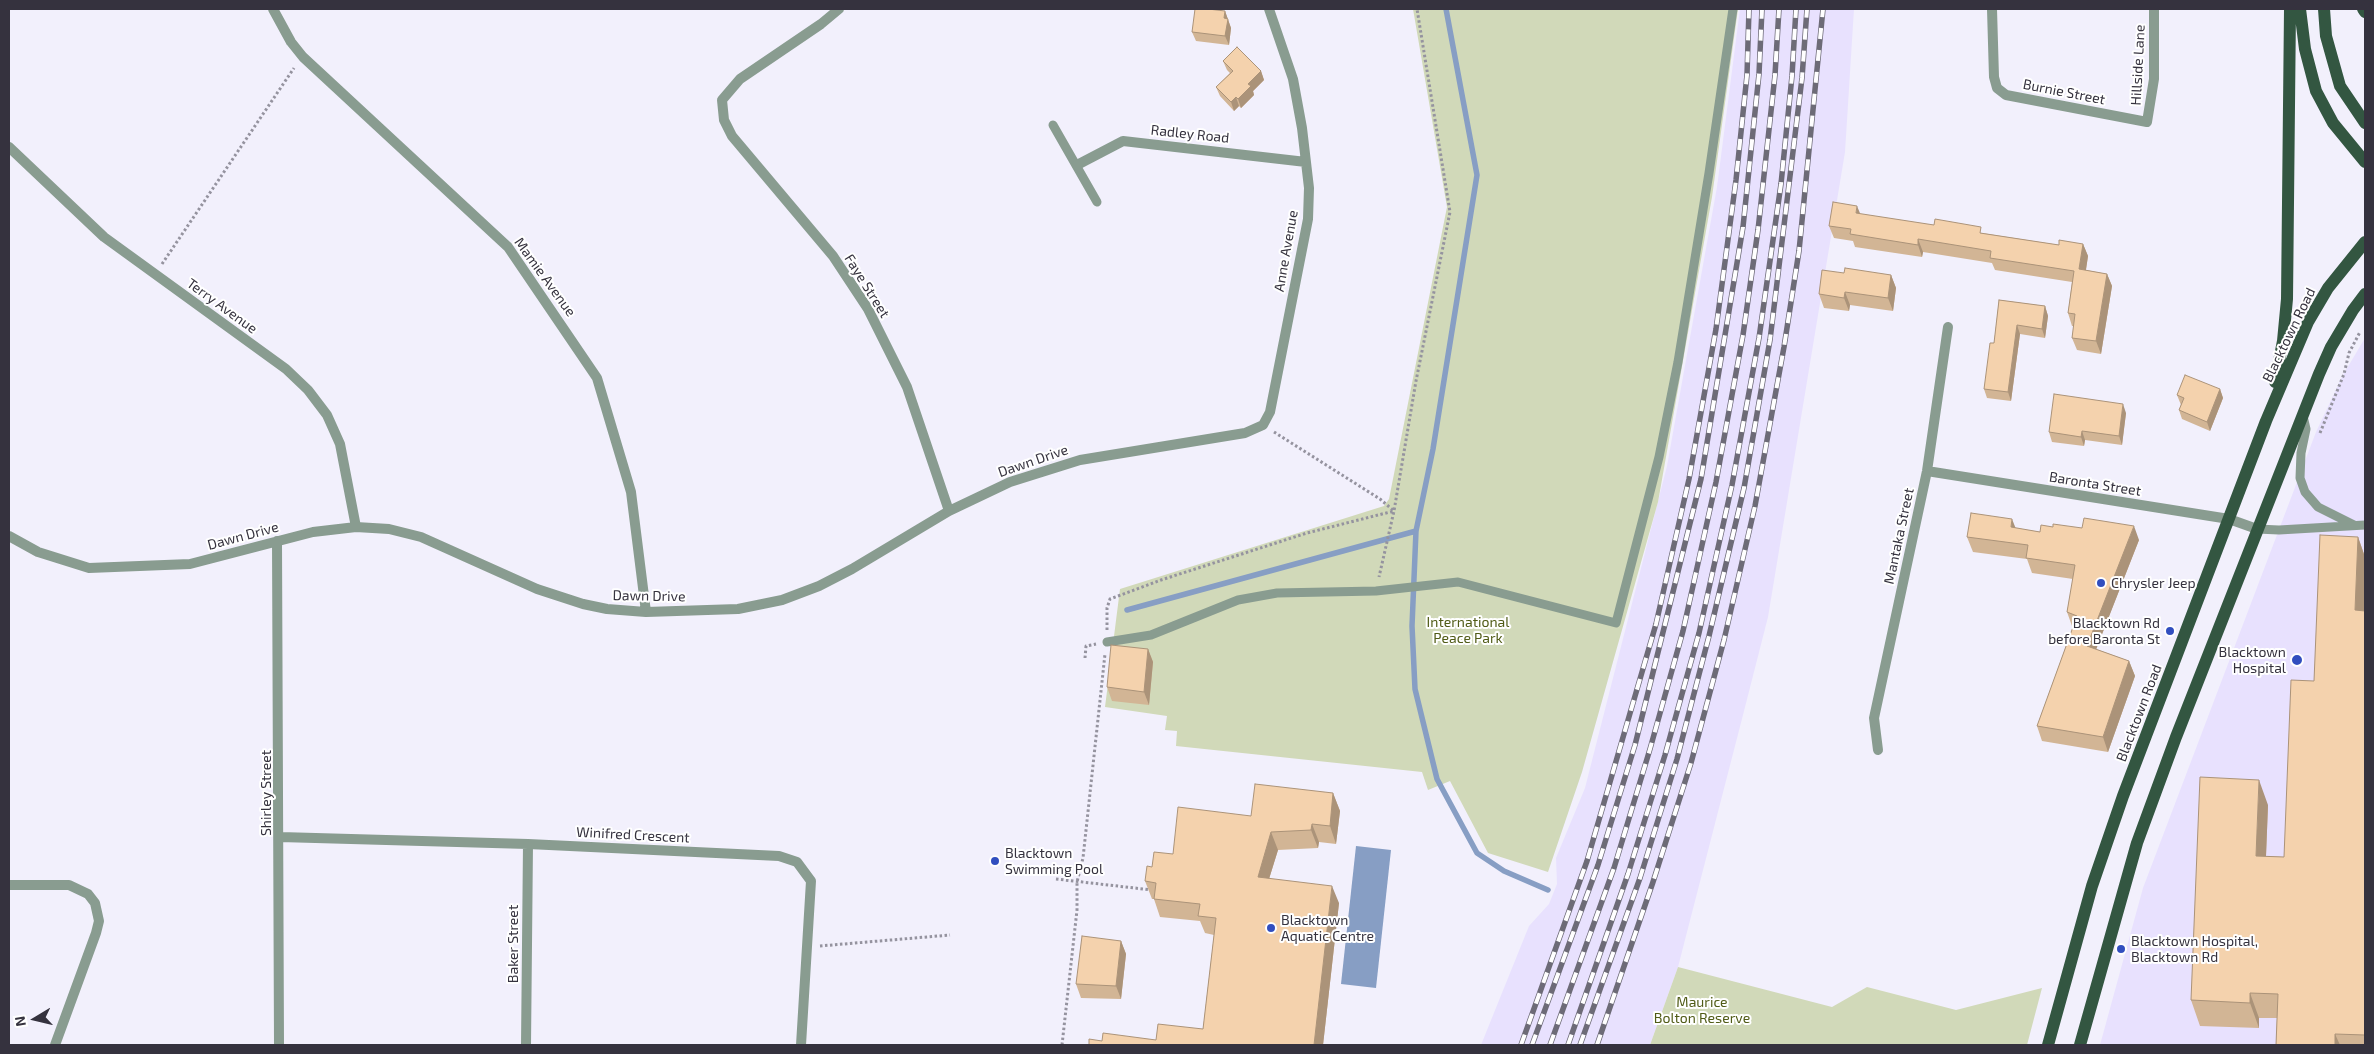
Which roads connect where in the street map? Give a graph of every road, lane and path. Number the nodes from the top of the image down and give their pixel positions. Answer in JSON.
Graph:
{"nodes":[{"id":1,"x":273,"y":9,"type":"edge"},
{"id":2,"x":839,"y":9,"type":"edge"},
{"id":3,"x":1269,"y":9,"type":"edge"},
{"id":4,"x":1417,"y":9,"type":"edge"},
{"id":5,"x":1733,"y":9,"type":"edge"},
{"id":6,"x":1992,"y":9,"type":"edge"},
{"id":7,"x":2154,"y":9,"type":"edge"},
{"id":8,"x":2290,"y":9,"type":"edge"},
{"id":9,"x":2300,"y":9,"type":"edge"},
{"id":10,"x":2324,"y":9,"type":"edge"},
{"id":11,"x":303,"y":57,"type":"junction"},
{"id":12,"x":2148,"y":122,"type":"joint"},
{"id":13,"x":2365,"y":123,"type":"edge"},
{"id":14,"x":1053,"y":125,"type":"dead end"},
{"id":15,"x":9,"y":148,"type":"edge"},
{"id":16,"x":1306,"y":162,"type":"junction"},
{"id":17,"x":2365,"y":162,"type":"edge"},
{"id":18,"x":1077,"y":165,"type":"junction"},
{"id":19,"x":1097,"y":202,"type":"dead end"},
{"id":20,"x":2365,"y":242,"type":"edge"},
{"id":21,"x":155,"y":274,"type":"junction"},
{"id":22,"x":2365,"y":294,"type":"edge"},
{"id":23,"x":1948,"y":327,"type":"dead end"},
{"id":24,"x":2361,"y":330,"type":"dead end"},
{"id":25,"x":2302,"y":414,"type":"junction"},
{"id":26,"x":2266,"y":420,"type":"junction"},
{"id":27,"x":1263,"y":425,"type":"junction"},
{"id":28,"x":2318,"y":441,"type":"dead end"},
{"id":29,"x":1927,"y":470,"type":"junction"},
{"id":30,"x":949,"y":511,"type":"junction"},
{"id":31,"x":1394,"y":511,"type":"junction"},
{"id":32,"x":2229,"y":519,"type":"junction"},
{"id":33,"x":2354,"y":525,"type":"junction"},
{"id":34,"x":2365,"y":525,"type":"edge"},
{"id":35,"x":356,"y":527,"type":"junction"},
{"id":36,"x":2257,"y":529,"type":"junction"},
{"id":37,"x":9,"y":536,"type":"edge"},
{"id":38,"x":278,"y":541,"type":"junction"},
{"id":39,"x":1376,"y":591,"type":"junction"},
{"id":40,"x":646,"y":612,"type":"junction"},
{"id":41,"x":1107,"y":642,"type":"junction"},
{"id":42,"x":1878,"y":750,"type":"dead end"},
{"id":43,"x":280,"y":837,"type":"junction"},
{"id":44,"x":528,"y":844,"type":"junction"},
{"id":45,"x":1056,"y":879,"type":"dead end"},
{"id":46,"x":1077,"y":882,"type":"junction"},
{"id":47,"x":9,"y":885,"type":"edge"},
{"id":48,"x":1153,"y":890,"type":"edge"},
{"id":49,"x":950,"y":935,"type":"dead end"},
{"id":50,"x":807,"y":947,"type":"junction"},
{"id":51,"x":55,"y":1045,"type":"edge"},
{"id":52,"x":279,"y":1045,"type":"edge"},
{"id":53,"x":526,"y":1045,"type":"edge"},
{"id":54,"x":802,"y":1045,"type":"edge"},
{"id":55,"x":1062,"y":1045,"type":"edge"},
{"id":56,"x":2048,"y":1045,"type":"edge"},
{"id":57,"x":2080,"y":1045,"type":"edge"}],
"edges":[{"from":1,"to":11,"type":"street","name":"Mamie Avenue"},
{"from":2,"to":30,"type":"street","name":"Faye Street"},
{"from":3,"to":16,"type":"street","name":"Anne Avenue"},
{"from":4,"to":31,"type":"path"},
{"from":5,"to":39,"type":"lane"},
{"from":6,"to":12,"type":"street","name":"Burnie Street"},
{"from":7,"to":12,"type":"street","name":"Hillside Lane"},
{"from":8,"to":26,"type":"main road"},
{"from":9,"to":17,"type":"main road"},
{"from":10,"to":13,"type":"main road"},
{"from":11,"to":21,"type":"path"},
{"from":11,"to":40,"type":"street","name":"Mamie Avenue"},
{"from":14,"to":18,"type":"lane"},
{"from":15,"to":21,"type":"street","name":"Terry Avenue"},
{"from":16,"to":18,"type":"street","name":"Radley Road"},
{"from":16,"to":27,"type":"street","name":"Anne Avenue"},
{"from":18,"to":19,"type":"lane"},
{"from":20,"to":26,"type":"main road","name":"Blacktown Road"},
{"from":21,"to":35,"type":"street","name":"Terry Avenue"},
{"from":22,"to":25,"type":"main road"},
{"from":23,"to":29,"type":"street","name":"Mantaka Street"},
{"from":24,"to":28,"type":"path"},
{"from":25,"to":33,"type":"lane"},
{"from":25,"to":36,"type":"main road"},
{"from":26,"to":32,"type":"main road","name":"Blacktown Road"},
{"from":27,"to":30,"type":"street","name":"Dawn Drive"},
{"from":27,"to":31,"type":"path"},
{"from":29,"to":32,"type":"street","name":"Baronta Street"},
{"from":29,"to":42,"type":"street","name":"Mantaka Street"},
{"from":30,"to":40,"type":"street","name":"Dawn Drive"},
{"from":31,"to":39,"type":"path"},
{"from":31,"to":41,"type":"path"},
{"from":32,"to":36,"type":"street","name":"Baronta Street"},
{"from":32,"to":56,"type":"main road","name":"Blacktown Road"},
{"from":33,"to":34,"type":"lane"},
{"from":33,"to":36,"type":"lane"},
{"from":35,"to":38,"type":"street","name":"Dawn Drive"},
{"from":35,"to":40,"type":"street","name":"Dawn Drive"},
{"from":36,"to":57,"type":"main road"},
{"from":37,"to":38,"type":"street","name":"Dawn Drive"},
{"from":38,"to":43,"type":"street","name":"Shirley Street"},
{"from":39,"to":41,"type":"lane"},
{"from":41,"to":46,"type":"path"},
{"from":43,"to":44,"type":"street","name":"Winifred Crescent"},
{"from":43,"to":52,"type":"street","name":"Shirley Street"},
{"from":44,"to":50,"type":"street","name":"Winifred Crescent"},
{"from":44,"to":53,"type":"street","name":"Baker Street"},
{"from":45,"to":46,"type":"path"},
{"from":46,"to":48,"type":"path"},
{"from":46,"to":55,"type":"path"},
{"from":47,"to":51,"type":"street"},
{"from":49,"to":50,"type":"path"},
{"from":50,"to":54,"type":"street","name":"Winifred Crescent"}]}
